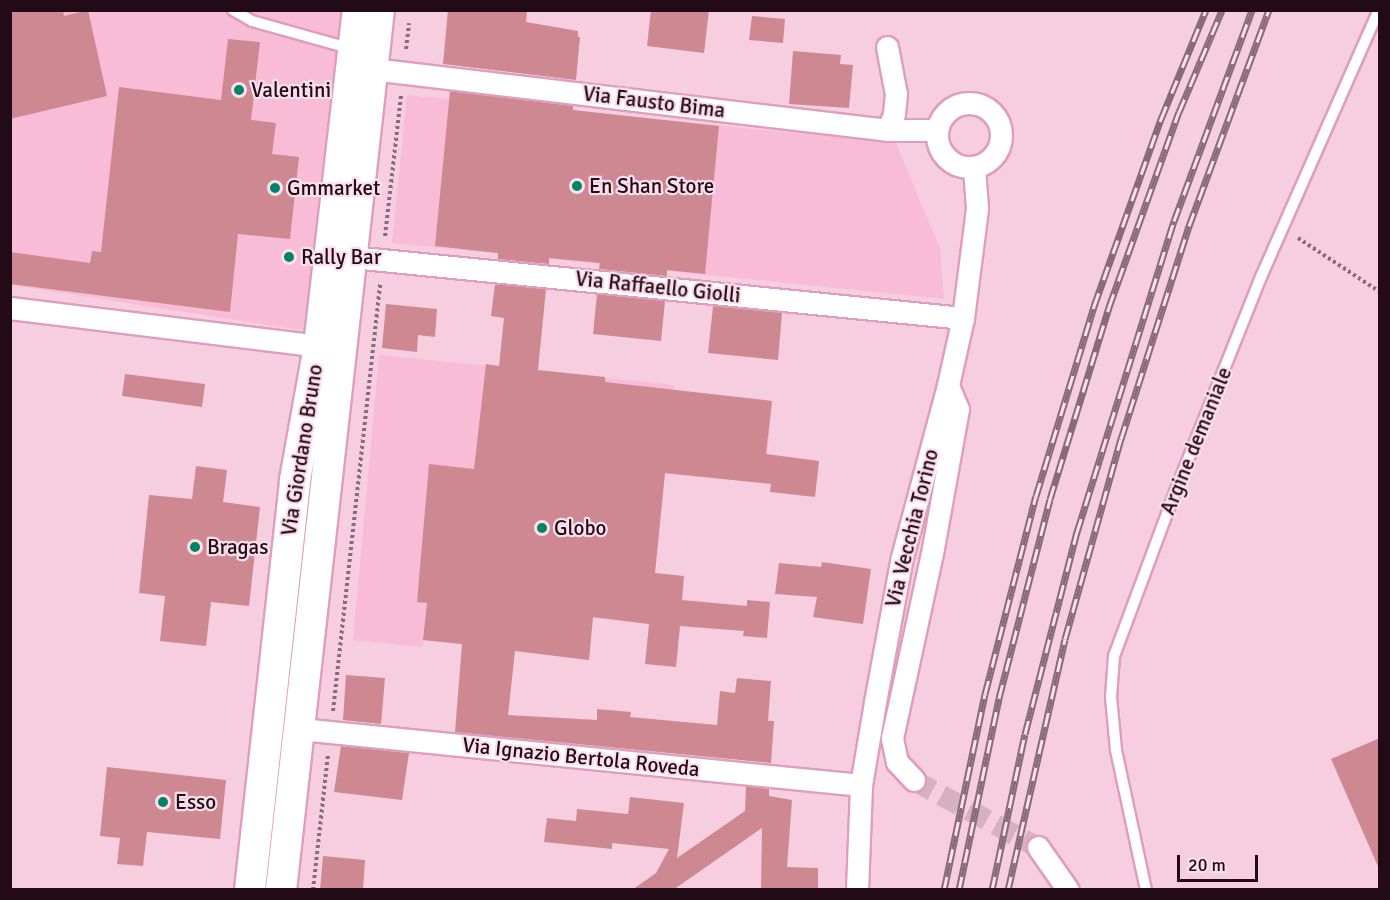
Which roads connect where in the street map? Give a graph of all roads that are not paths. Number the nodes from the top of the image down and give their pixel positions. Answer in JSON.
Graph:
{"nodes":[{"id":1,"x":233,"y":10,"type":"edge"},
{"id":2,"x":358,"y":10,"type":"edge"},
{"id":3,"x":379,"y":10,"type":"edge"},
{"id":4,"x":1379,"y":10,"type":"edge"},
{"id":5,"x":887,"y":47,"type":"dead end"},
{"id":6,"x":363,"y":59,"type":"junction"},
{"id":7,"x":888,"y":130,"type":"junction"},
{"id":8,"x":937,"y":130,"type":"junction"},
{"id":9,"x":974,"y":168,"type":"junction"},
{"id":10,"x":352,"y":257,"type":"junction"},
{"id":11,"x":10,"y":308,"type":"edge"},
{"id":12,"x":963,"y":318,"type":"junction"},
{"id":13,"x":319,"y":346,"type":"junction"},
{"id":14,"x":948,"y":385,"type":"junction"},
{"id":15,"x":300,"y":729,"type":"junction"},
{"id":16,"x":914,"y":780,"type":"tunnel mouth"},
{"id":17,"x":861,"y":785,"type":"junction"},
{"id":18,"x":1038,"y":847,"type":"tunnel mouth"},
{"id":19,"x":250,"y":890,"type":"edge"},
{"id":20,"x":282,"y":890,"type":"edge"},
{"id":21,"x":857,"y":890,"type":"edge"},
{"id":22,"x":1068,"y":890,"type":"edge"},
{"id":23,"x":1146,"y":890,"type":"edge"}],
"edges":[{"from":1,"to":6,"type":"lane"},
{"from":2,"to":6,"type":"main road","name":"Via Giordano Bruno"},
{"from":3,"to":6,"type":"main road","name":"Via Giordano Bruno"},
{"from":4,"to":23,"type":"lane","name":"Argine demaniale"},
{"from":5,"to":7,"type":"street"},
{"from":6,"to":7,"type":"street","name":"Via Fausto Bima"},
{"from":6,"to":10,"type":"main road","name":"Via Giordano Bruno"},
{"from":6,"to":13,"type":"main road","name":"Via Giordano Bruno"},
{"from":7,"to":8,"type":"street","name":"Via Fausto Bima"},
{"from":8,"to":9,"type":"street"},
{"from":8,"to":9,"type":"street"},
{"from":9,"to":12,"type":"street","name":"Via Vecchia Torino"},
{"from":10,"to":12,"type":"street","name":"Via Raffaello Giolli"},
{"from":10,"to":15,"type":"main road","name":"Via Giordano Bruno"},
{"from":11,"to":13,"type":"street"},
{"from":12,"to":14,"type":"street","name":"Via Vecchia Torino"},
{"from":13,"to":19,"type":"main road","name":"Via Giordano Bruno"},
{"from":14,"to":16,"type":"street"},
{"from":14,"to":17,"type":"street","name":"Via Vecchia Torino"},
{"from":15,"to":17,"type":"street","name":"Via Ignazio Bertola Roveda"},
{"from":15,"to":20,"type":"main road","name":"Via Giordano Bruno"},
{"from":17,"to":21,"type":"street","name":"Via Vecchia Torino"},
{"from":18,"to":22,"type":"street"}]}
